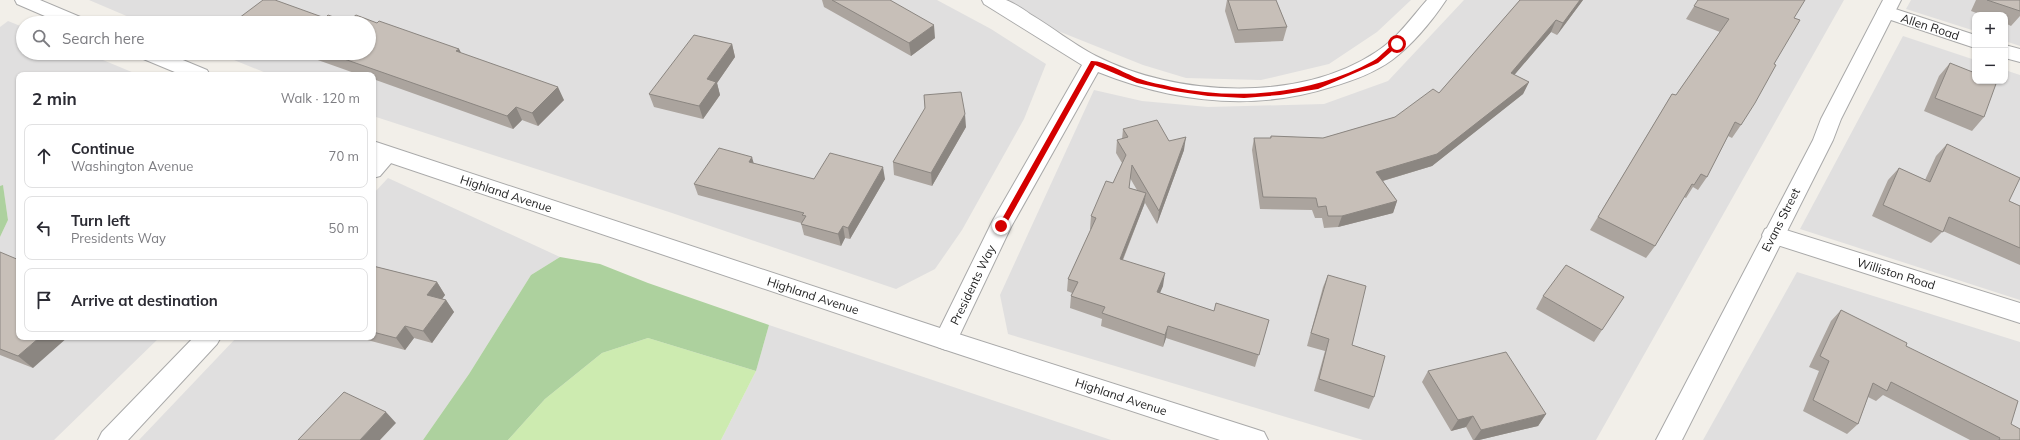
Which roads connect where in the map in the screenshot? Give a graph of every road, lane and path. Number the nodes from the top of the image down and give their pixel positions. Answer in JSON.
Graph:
{"nodes":[{"id":1,"x":24,"y":0,"type":"edge"},
{"id":2,"x":991,"y":0,"type":"edge"},
{"id":3,"x":1437,"y":0,"type":"edge"},
{"id":4,"x":1889,"y":6,"type":"edge"},
{"id":5,"x":62,"y":16,"type":"edge"},
{"id":6,"x":1972,"y":41,"type":"edge"},
{"id":7,"x":2008,"y":52,"type":"edge"},
{"id":8,"x":2020,"y":56,"type":"edge"},
{"id":9,"x":165,"y":60,"type":"edge"},
{"id":10,"x":1093,"y":63,"type":"junction"},
{"id":11,"x":193,"y":72,"type":"edge"},
{"id":12,"x":378,"y":158,"type":"edge"},
{"id":13,"x":1773,"y":236,"type":"junction"},
{"id":14,"x":2020,"y":312,"type":"edge"},
{"id":15,"x":206,"y":340,"type":"edge"},
{"id":16,"x":946,"y":340,"type":"junction"},
{"id":17,"x":111,"y":440,"type":"edge"},
{"id":18,"x":1255,"y":440,"type":"edge"},
{"id":19,"x":1669,"y":440,"type":"edge"}],
"edges":[{"from":1,"to":5,"type":"street"},
{"from":2,"to":10,"type":"street"},
{"from":3,"to":10,"type":"street"},
{"from":4,"to":6,"type":"street","name":"Allen Road"},
{"from":4,"to":13,"type":"street","name":"Evans Street"},
{"from":7,"to":8,"type":"street"},
{"from":9,"to":11,"type":"street"},
{"from":10,"to":16,"type":"street","name":"Presidents Way"},
{"from":12,"to":16,"type":"street","name":"Highland Avenue"},
{"from":13,"to":14,"type":"street","name":"Williston Road"},
{"from":13,"to":19,"type":"street","name":"Evans Street"},
{"from":15,"to":17,"type":"street"},
{"from":16,"to":18,"type":"street","name":"Highland Avenue"}]}
